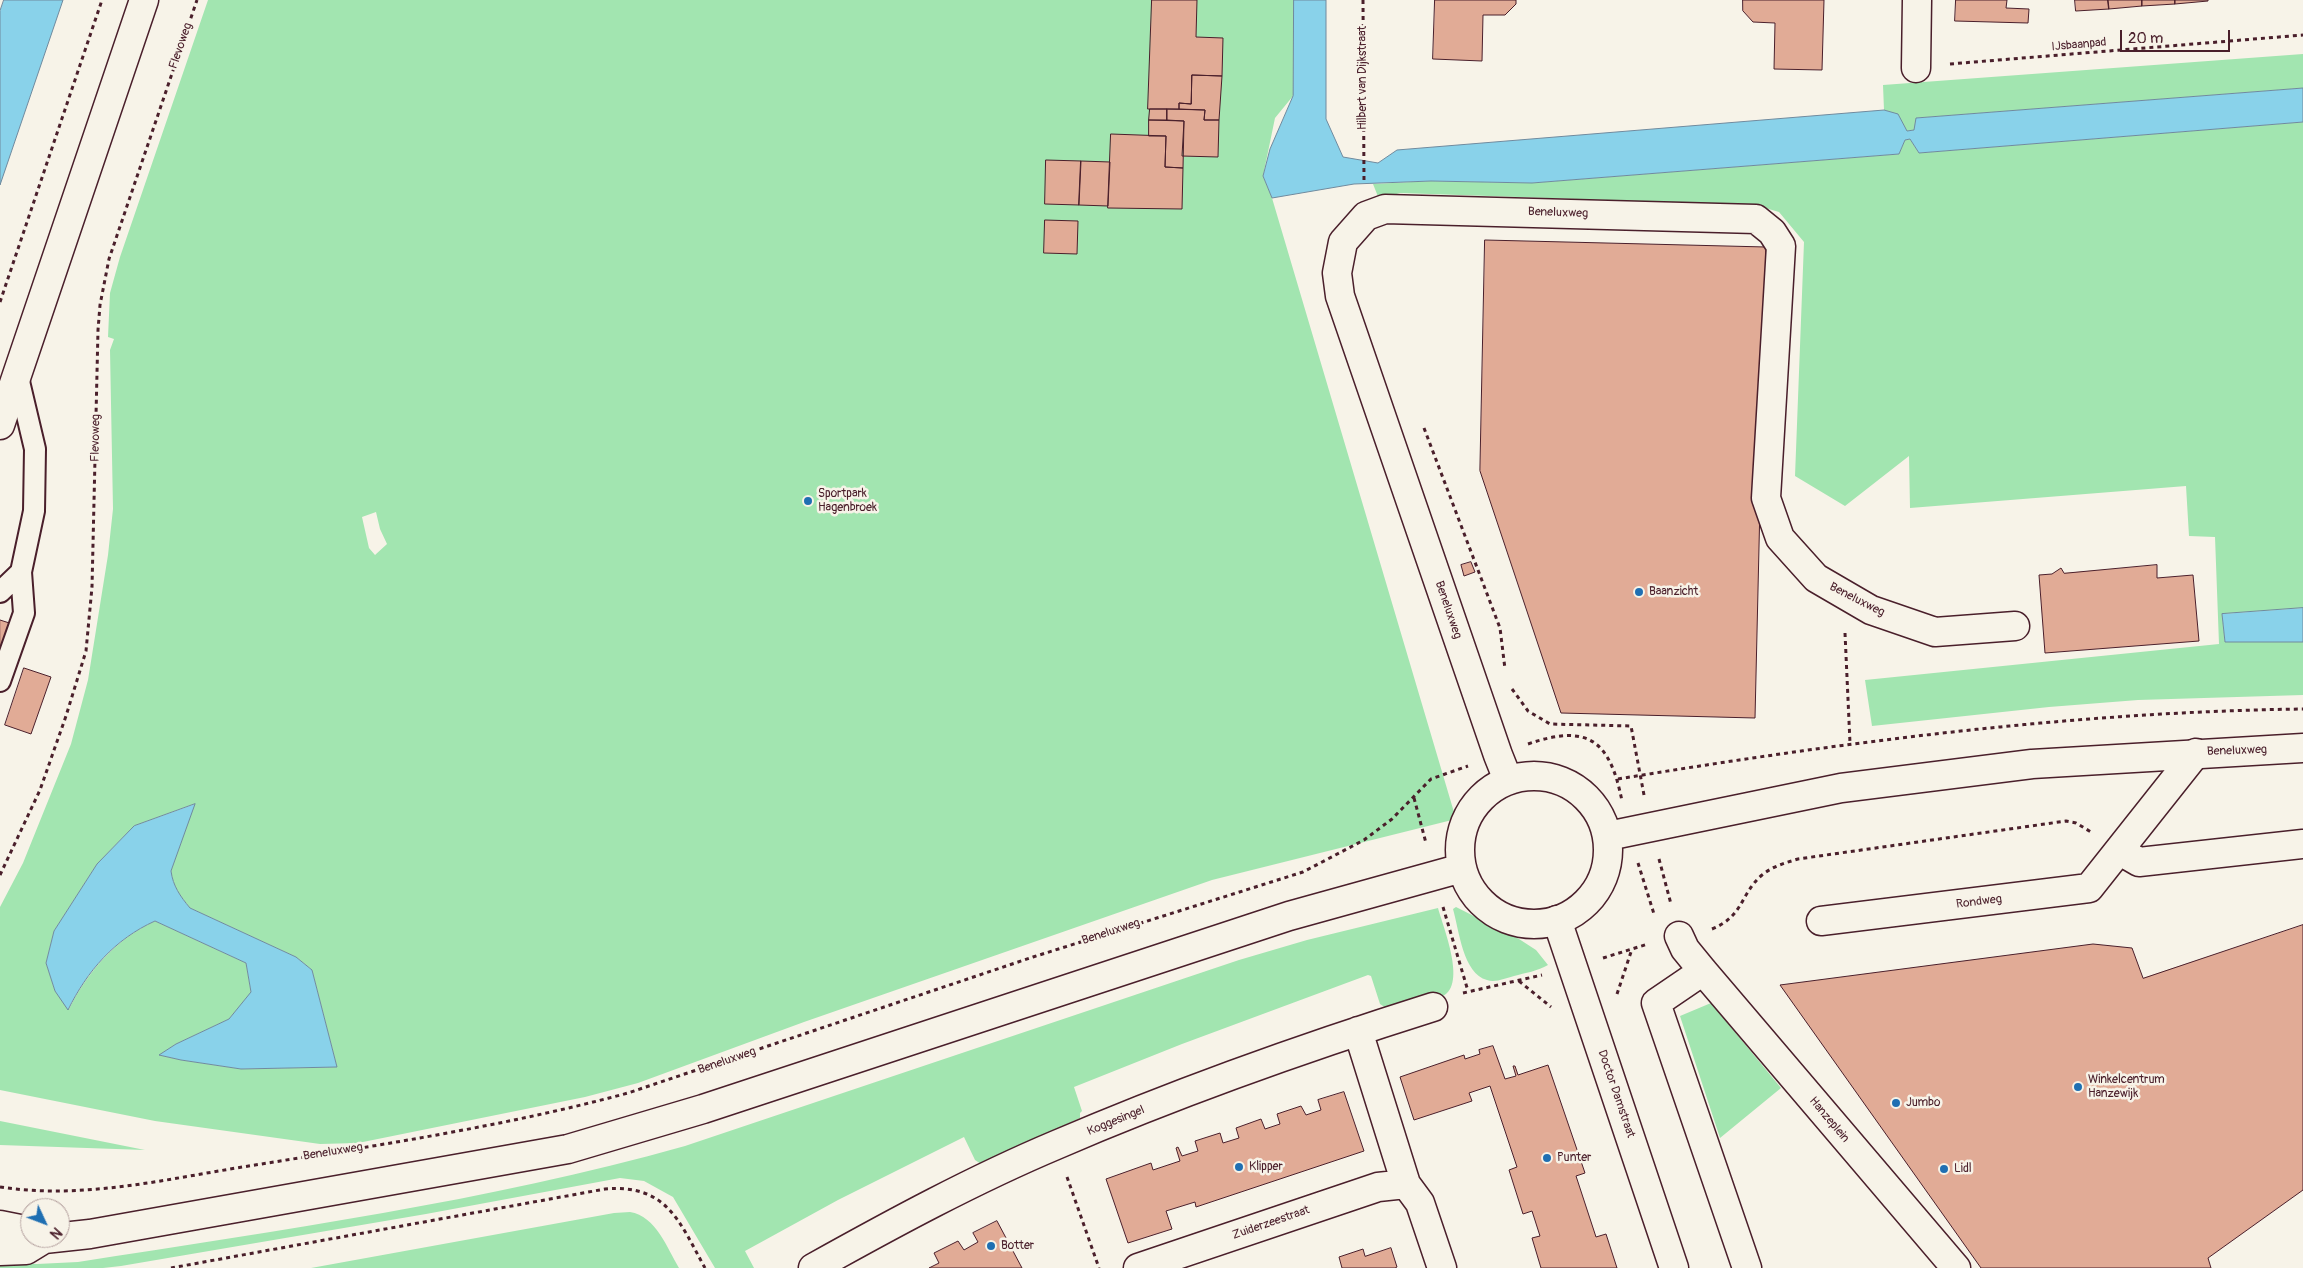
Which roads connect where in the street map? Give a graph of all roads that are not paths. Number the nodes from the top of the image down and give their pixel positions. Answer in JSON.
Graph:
{"nodes":[{"id":1,"x":144,"y":0,"type":"edge"},
{"id":2,"x":1917,"y":0,"type":"edge"},
{"id":3,"x":1916,"y":68,"type":"road end"},
{"id":4,"x":17,"y":374,"type":"junction"},
{"id":5,"x":0,"y":425,"type":"edge"},
{"id":6,"x":21,"y":572,"type":"junction"},
{"id":7,"x":0,"y":592,"type":"edge"},
{"id":8,"x":2015,"y":626,"type":"dead end"},
{"id":9,"x":0,"y":681,"type":"edge"},
{"id":10,"x":2303,"y":748,"type":"edge"},
{"id":11,"x":2196,"y":753,"type":"junction"},
{"id":12,"x":1508,"y":780,"type":"junction"},
{"id":13,"x":1608,"y":836,"type":"junction"},
{"id":14,"x":2303,"y":844,"type":"edge"},
{"id":15,"x":2120,"y":851,"type":"junction"},
{"id":16,"x":1462,"y":868,"type":"junction"},
{"id":17,"x":1557,"y":920,"type":"junction"},
{"id":18,"x":1821,"y":921,"type":"dead end"},
{"id":19,"x":1679,"y":936,"type":"road end"},
{"id":20,"x":1703,"y":971,"type":"junction"},
{"id":21,"x":1433,"y":1007,"type":"dead end"},
{"id":22,"x":1358,"y":1031,"type":"junction"},
{"id":23,"x":1406,"y":1184,"type":"junction"},
{"id":24,"x":0,"y":1225,"type":"edge"},
{"id":25,"x":20,"y":1228,"type":"edge"},
{"id":26,"x":70,"y":1235,"type":"edge"},
{"id":27,"x":28,"y":1248,"type":"edge"},
{"id":28,"x":0,"y":1252,"type":"edge"},
{"id":29,"x":813,"y":1268,"type":"edge"},
{"id":30,"x":1138,"y":1268,"type":"edge"},
{"id":31,"x":1442,"y":1268,"type":"edge"},
{"id":32,"x":1674,"y":1268,"type":"edge"},
{"id":33,"x":1747,"y":1268,"type":"edge"},
{"id":34,"x":1956,"y":1268,"type":"edge"}],
"edges":[{"from":1,"to":4,"type":"street"},
{"from":2,"to":3,"type":"street"},
{"from":4,"to":5,"type":"street"},
{"from":4,"to":6,"type":"lane"},
{"from":6,"to":7,"type":"lane"},
{"from":6,"to":9,"type":"lane"},
{"from":8,"to":12,"type":"street","name":"Beneluxweg"},
{"from":10,"to":11,"type":"street","name":"Beneluxweg"},
{"from":11,"to":13,"type":"street","name":"Beneluxweg"},
{"from":11,"to":15,"type":"street","name":"Rondweg"},
{"from":12,"to":13,"type":"street"},
{"from":12,"to":16,"type":"street"},
{"from":13,"to":17,"type":"street"},
{"from":14,"to":15,"type":"street"},
{"from":15,"to":18,"type":"street","name":"Rondweg"},
{"from":16,"to":17,"type":"street"},
{"from":16,"to":26,"type":"street"},
{"from":17,"to":32,"type":"street","name":"Doctor Damstraat"},
{"from":19,"to":20,"type":"street","name":"Hanzeplein"},
{"from":20,"to":33,"type":"street"},
{"from":20,"to":34,"type":"street","name":"Hanzeplein"},
{"from":21,"to":22,"type":"street","name":"Koggesingel"},
{"from":22,"to":23,"type":"street"},
{"from":22,"to":29,"type":"street","name":"Koggesingel"},
{"from":23,"to":30,"type":"street","name":"Zuiderzeestraat"},
{"from":23,"to":31,"type":"street"},
{"from":24,"to":25,"type":"street"},
{"from":27,"to":28,"type":"street"}]}
